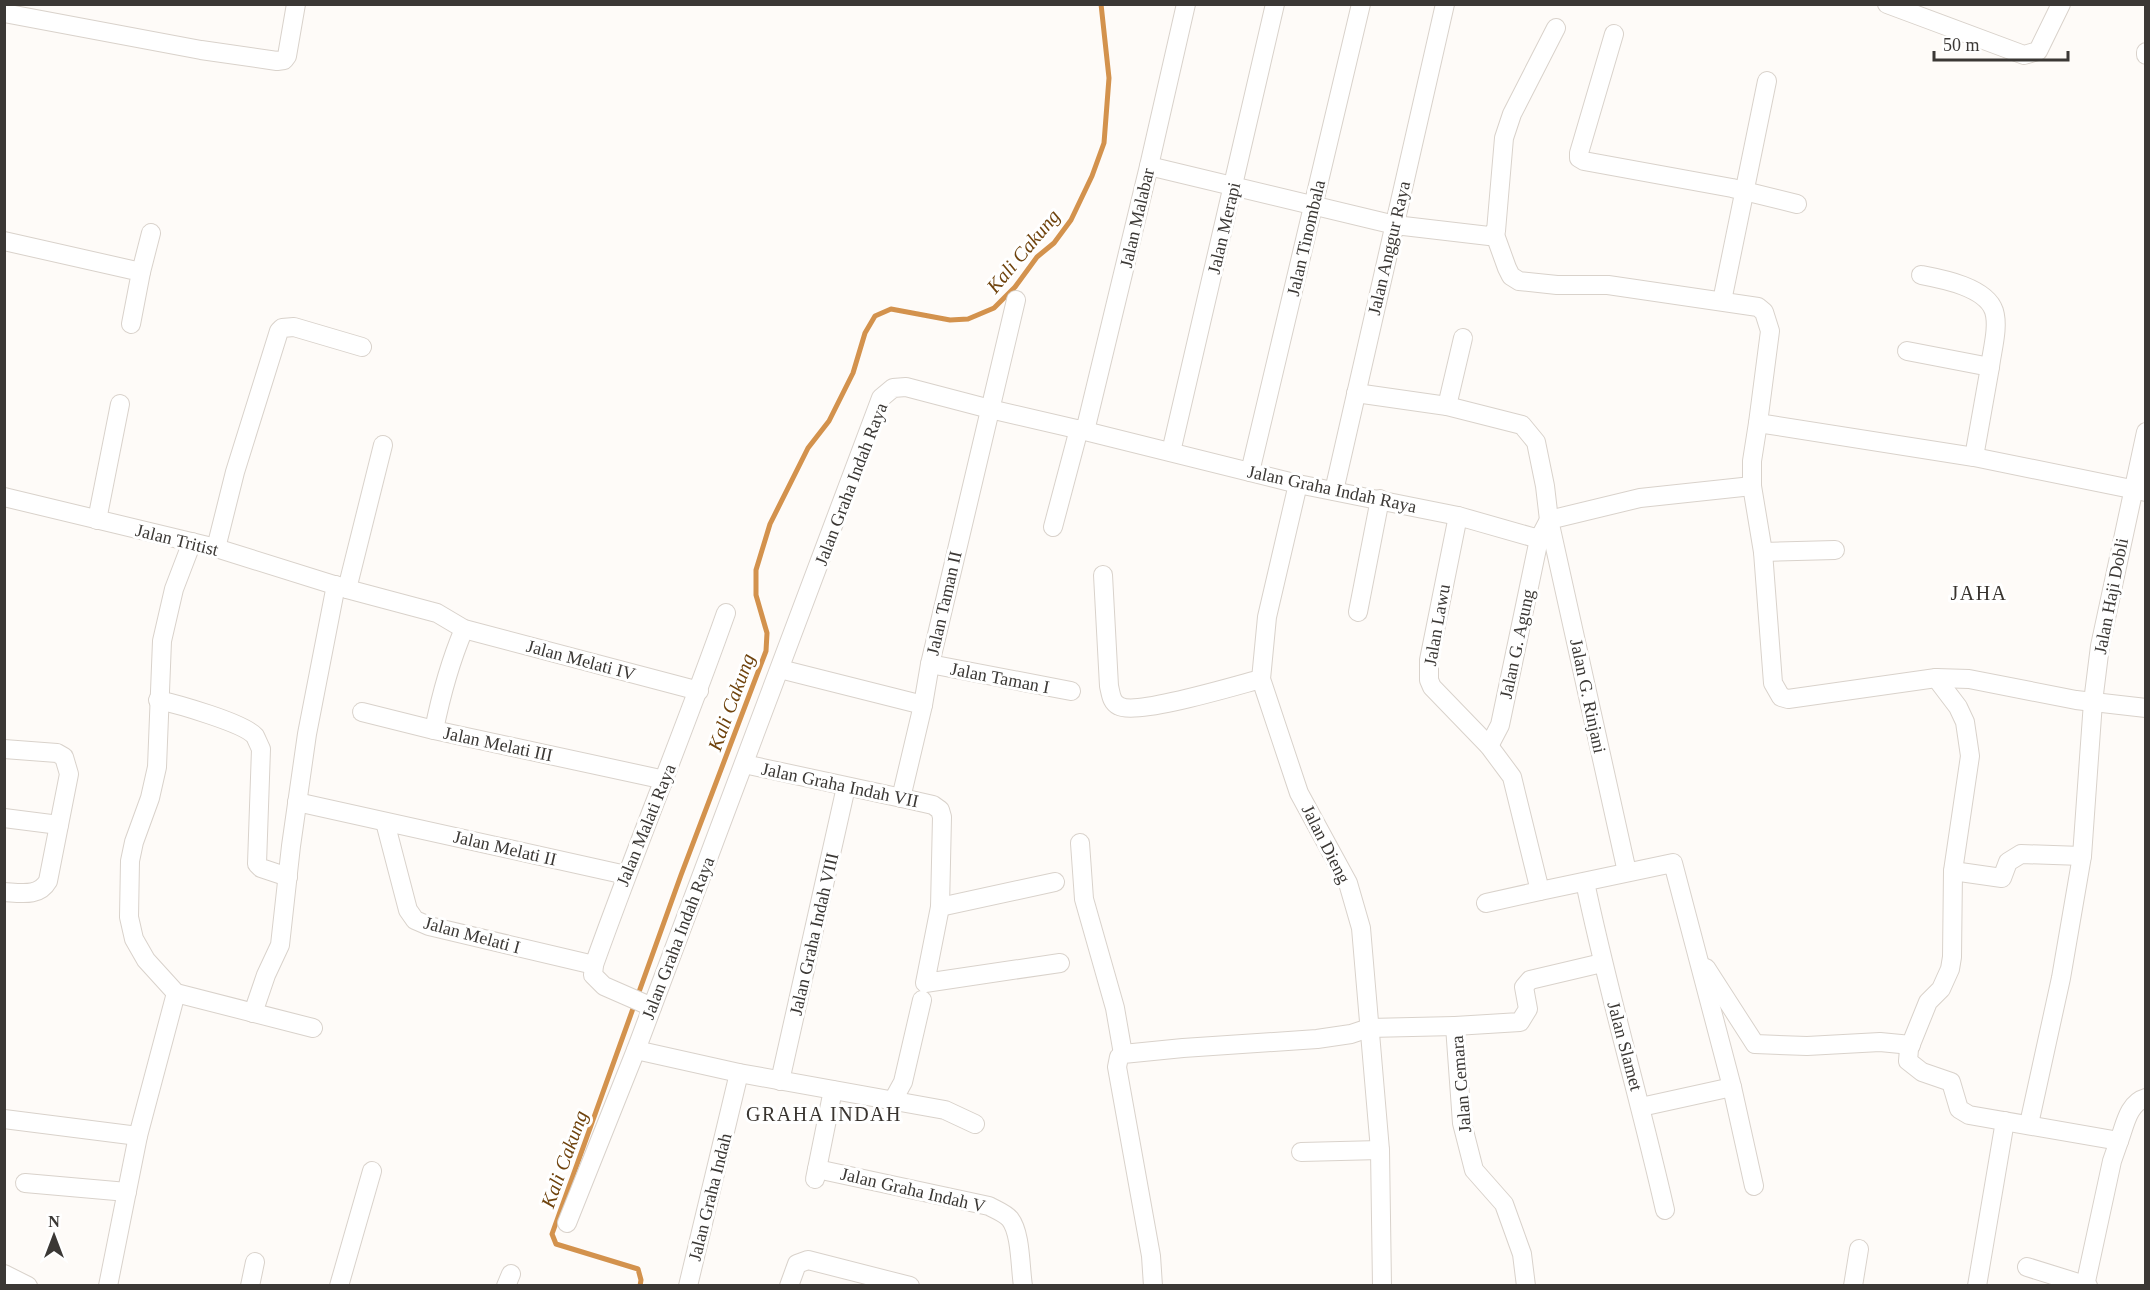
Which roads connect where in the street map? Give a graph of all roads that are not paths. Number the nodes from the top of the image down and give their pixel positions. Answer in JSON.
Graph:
{"nodes":[{"id":1,"x":6,"y":4,"type":"edge"},
{"id":2,"x":296,"y":4,"type":"edge"},
{"id":3,"x":1186,"y":4,"type":"edge"},
{"id":4,"x":1275,"y":4,"type":"edge"},
{"id":5,"x":1361,"y":4,"type":"edge"},
{"id":6,"x":1445,"y":4,"type":"edge"},
{"id":7,"x":1887,"y":4,"type":"edge"},
{"id":8,"x":2061,"y":4,"type":"edge"},
{"id":9,"x":4,"y":11,"type":"edge"},
{"id":10,"x":1556,"y":28,"type":"dead end"},
{"id":11,"x":1614,"y":34,"type":"dead end"},
{"id":12,"x":1767,"y":81,"type":"dead end"},
{"id":13,"x":1149,"y":166,"type":"junction"},
{"id":14,"x":1233,"y":187,"type":"junction"},
{"id":15,"x":1746,"y":191,"type":"junction"},
{"id":16,"x":1797,"y":204,"type":"dead end"},
{"id":17,"x":1314,"y":207,"type":"junction"},
{"id":18,"x":1395,"y":225,"type":"junction"},
{"id":19,"x":1494,"y":232,"type":"junction"},
{"id":20,"x":151,"y":233,"type":"dead end"},
{"id":21,"x":4,"y":241,"type":"edge"},
{"id":22,"x":141,"y":272,"type":"junction"},
{"id":23,"x":1921,"y":274,"type":"dead end"},
{"id":24,"x":1016,"y":300,"type":"dead end"},
{"id":25,"x":1722,"y":301,"type":"junction"},
{"id":26,"x":131,"y":324,"type":"dead end"},
{"id":27,"x":1463,"y":338,"type":"dead end"},
{"id":28,"x":362,"y":347,"type":"dead end"},
{"id":29,"x":1907,"y":351,"type":"dead end"},
{"id":30,"x":1990,"y":367,"type":"junction"},
{"id":31,"x":1356,"y":393,"type":"junction"},
{"id":32,"x":120,"y":405,"type":"dead end"},
{"id":33,"x":1447,"y":406,"type":"junction"},
{"id":34,"x":990,"y":409,"type":"junction"},
{"id":35,"x":1758,"y":423,"type":"junction"},
{"id":36,"x":1082,"y":430,"type":"junction"},
{"id":37,"x":2145,"y":432,"type":"edge"},
{"id":38,"x":383,"y":445,"type":"dead end"},
{"id":39,"x":1172,"y":452,"type":"junction"},
{"id":40,"x":1974,"y":457,"type":"junction"},
{"id":41,"x":1250,"y":472,"type":"junction"},
{"id":42,"x":1298,"y":484,"type":"junction"},
{"id":43,"x":1752,"y":486,"type":"junction"},
{"id":44,"x":1334,"y":490,"type":"junction"},
{"id":45,"x":2139,"y":490,"type":"edge"},
{"id":46,"x":4,"y":497,"type":"edge"},
{"id":47,"x":1380,"y":499,"type":"junction"},
{"id":48,"x":1458,"y":516,"type":"junction"},
{"id":49,"x":97,"y":520,"type":"junction"},
{"id":50,"x":1549,"y":520,"type":"junction"},
{"id":51,"x":1053,"y":527,"type":"dead end"},
{"id":52,"x":1539,"y":538,"type":"junction"},
{"id":53,"x":192,"y":542,"type":"junction"},
{"id":54,"x":216,"y":548,"type":"junction"},
{"id":55,"x":1835,"y":550,"type":"dead end"},
{"id":56,"x":1763,"y":552,"type":"junction"},
{"id":57,"x":1103,"y":575,"type":"dead end"},
{"id":58,"x":341,"y":587,"type":"junction"},
{"id":59,"x":1358,"y":612,"type":"dead end"},
{"id":60,"x":726,"y":613,"type":"dead end"},
{"id":61,"x":464,"y":629,"type":"junction"},
{"id":62,"x":930,"y":664,"type":"junction"},
{"id":63,"x":780,"y":669,"type":"junction"},
{"id":64,"x":1936,"y":678,"type":"junction"},
{"id":65,"x":1261,"y":679,"type":"junction"},
{"id":66,"x":699,"y":691,"type":"junction"},
{"id":67,"x":1071,"y":691,"type":"dead end"},
{"id":68,"x":158,"y":700,"type":"junction"},
{"id":69,"x":2093,"y":702,"type":"junction"},
{"id":70,"x":923,"y":705,"type":"junction"},
{"id":71,"x":2145,"y":708,"type":"edge"},
{"id":72,"x":362,"y":712,"type":"dead end"},
{"id":73,"x":434,"y":730,"type":"junction"},
{"id":74,"x":1489,"y":746,"type":"junction"},
{"id":75,"x":4,"y":748,"type":"edge"},
{"id":76,"x":744,"y":765,"type":"junction"},
{"id":77,"x":665,"y":780,"type":"junction"},
{"id":78,"x":846,"y":787,"type":"junction"},
{"id":79,"x":901,"y":798,"type":"junction"},
{"id":80,"x":297,"y":802,"type":"junction"},
{"id":81,"x":4,"y":818,"type":"edge"},
{"id":82,"x":385,"y":822,"type":"junction"},
{"id":83,"x":59,"y":825,"type":"junction"},
{"id":84,"x":1080,"y":843,"type":"dead end"},
{"id":85,"x":2082,"y":856,"type":"junction"},
{"id":86,"x":1953,"y":871,"type":"junction"},
{"id":87,"x":1627,"y":872,"type":"junction"},
{"id":88,"x":626,"y":875,"type":"junction"},
{"id":89,"x":288,"y":877,"type":"junction"},
{"id":90,"x":1055,"y":882,"type":"dead end"},
{"id":91,"x":1585,"y":882,"type":"junction"},
{"id":92,"x":1540,"y":891,"type":"junction"},
{"id":93,"x":4,"y":892,"type":"edge"},
{"id":94,"x":1486,"y":903,"type":"dead end"},
{"id":95,"x":939,"y":907,"type":"junction"},
{"id":96,"x":1697,"y":955,"type":"junction"},
{"id":97,"x":1060,"y":963,"type":"dead end"},
{"id":98,"x":1602,"y":963,"type":"junction"},
{"id":99,"x":594,"y":965,"type":"junction"},
{"id":100,"x":923,"y":992,"type":"junction"},
{"id":101,"x":176,"y":993,"type":"junction"},
{"id":102,"x":645,"y":1004,"type":"junction"},
{"id":103,"x":253,"y":1012,"type":"junction"},
{"id":104,"x":1455,"y":1026,"type":"junction"},
{"id":105,"x":313,"y":1028,"type":"dead end"},
{"id":106,"x":1369,"y":1028,"type":"junction"},
{"id":107,"x":1911,"y":1045,"type":"junction"},
{"id":108,"x":636,"y":1050,"type":"junction"},
{"id":109,"x":1123,"y":1054,"type":"junction"},
{"id":110,"x":739,"y":1073,"type":"junction"},
{"id":111,"x":780,"y":1081,"type":"junction"},
{"id":112,"x":1732,"y":1087,"type":"junction"},
{"id":113,"x":833,"y":1090,"type":"junction"},
{"id":114,"x":2145,"y":1098,"type":"edge"},
{"id":115,"x":892,"y":1102,"type":"junction"},
{"id":116,"x":1641,"y":1107,"type":"junction"},
{"id":117,"x":4,"y":1119,"type":"edge"},
{"id":118,"x":2005,"y":1121,"type":"junction"},
{"id":119,"x":975,"y":1124,"type":"dead end"},
{"id":120,"x":2029,"y":1124,"type":"junction"},
{"id":121,"x":138,"y":1136,"type":"junction"},
{"id":122,"x":2119,"y":1141,"type":"junction"},
{"id":123,"x":1380,"y":1150,"type":"junction"},
{"id":124,"x":1301,"y":1152,"type":"dead end"},
{"id":125,"x":372,"y":1171,"type":"dead end"},
{"id":126,"x":25,"y":1182,"type":"dead end"},
{"id":127,"x":1754,"y":1186,"type":"dead end"},
{"id":128,"x":127,"y":1192,"type":"junction"},
{"id":129,"x":1665,"y":1210,"type":"dead end"},
{"id":130,"x":567,"y":1223,"type":"dead end"},
{"id":131,"x":1859,"y":1249,"type":"dead end"},
{"id":132,"x":255,"y":1262,"type":"dead end"},
{"id":133,"x":2027,"y":1267,"type":"dead end"},
{"id":134,"x":4,"y":1274,"type":"edge"},
{"id":135,"x":2086,"y":1285,"type":"edge"},
{"id":136,"x":28,"y":1286,"type":"edge"},
{"id":137,"x":108,"y":1286,"type":"edge"},
{"id":138,"x":250,"y":1286,"type":"edge"},
{"id":139,"x":339,"y":1286,"type":"edge"},
{"id":140,"x":688,"y":1286,"type":"edge"},
{"id":141,"x":789,"y":1286,"type":"edge"},
{"id":142,"x":910,"y":1286,"type":"edge"},
{"id":143,"x":1023,"y":1286,"type":"edge"},
{"id":144,"x":1154,"y":1286,"type":"edge"},
{"id":145,"x":1382,"y":1286,"type":"edge"},
{"id":146,"x":1526,"y":1286,"type":"edge"},
{"id":147,"x":1853,"y":1286,"type":"edge"},
{"id":148,"x":1977,"y":1286,"type":"edge"}],
"edges":[{"from":1,"to":9,"type":"street"},
{"from":2,"to":9,"type":"street"},
{"from":3,"to":13,"type":"street","name":"Jalan Malabar"},
{"from":4,"to":14,"type":"street","name":"Jalan Merapi"},
{"from":5,"to":17,"type":"street","name":"Jalan Tinombala"},
{"from":6,"to":18,"type":"street","name":"Jalan Anggur Raya"},
{"from":7,"to":8,"type":"street"},
{"from":10,"to":19,"type":"street"},
{"from":11,"to":15,"type":"street"},
{"from":12,"to":15,"type":"street"},
{"from":13,"to":14,"type":"street"},
{"from":13,"to":36,"type":"street","name":"Jalan Malabar"},
{"from":14,"to":17,"type":"street"},
{"from":14,"to":39,"type":"street","name":"Jalan Merapi"},
{"from":15,"to":16,"type":"street"},
{"from":15,"to":25,"type":"street"},
{"from":17,"to":18,"type":"street"},
{"from":17,"to":41,"type":"street","name":"Jalan Tinombala"},
{"from":18,"to":19,"type":"street"},
{"from":18,"to":31,"type":"street","name":"Jalan Anggur Raya"},
{"from":19,"to":25,"type":"street"},
{"from":20,"to":22,"type":"street"},
{"from":21,"to":22,"type":"street"},
{"from":22,"to":26,"type":"street"},
{"from":23,"to":30,"type":"street"},
{"from":24,"to":34,"type":"street","name":"Jalan Taman II"},
{"from":25,"to":35,"type":"street"},
{"from":27,"to":33,"type":"street"},
{"from":28,"to":54,"type":"street"},
{"from":29,"to":30,"type":"street"},
{"from":30,"to":40,"type":"street"},
{"from":31,"to":33,"type":"street","name":"Jalan G. Rinjani"},
{"from":31,"to":44,"type":"street","name":"Jalan Anggur Raya"},
{"from":32,"to":49,"type":"street"},
{"from":33,"to":50,"type":"street","name":"Jalan G. Rinjani"},
{"from":34,"to":36,"type":"street","name":"Jalan Graha Indah Raya"},
{"from":34,"to":62,"type":"street","name":"Jalan Taman II"},
{"from":34,"to":63,"type":"street","name":"Jalan Graha Indah Raya"},
{"from":35,"to":40,"type":"street"},
{"from":35,"to":43,"type":"street"},
{"from":36,"to":39,"type":"street","name":"Jalan Graha Indah Raya"},
{"from":36,"to":51,"type":"street","name":"Jalan Malabar"},
{"from":37,"to":45,"type":"street","name":"Jalan Haji Dobli"},
{"from":38,"to":58,"type":"street"},
{"from":39,"to":41,"type":"street","name":"Jalan Graha Indah Raya"},
{"from":40,"to":45,"type":"street"},
{"from":41,"to":42,"type":"street","name":"Jalan Graha Indah Raya"},
{"from":42,"to":44,"type":"street","name":"Jalan Graha Indah Raya"},
{"from":42,"to":65,"type":"street","name":"Jalan Dieng"},
{"from":43,"to":50,"type":"street"},
{"from":43,"to":56,"type":"street"},
{"from":44,"to":47,"type":"street","name":"Jalan Graha Indah Raya"},
{"from":45,"to":69,"type":"street","name":"Jalan Haji Dobli"},
{"from":46,"to":49,"type":"street","name":"Jalan Tritist"},
{"from":47,"to":48,"type":"street","name":"Jalan Graha Indah Raya"},
{"from":47,"to":59,"type":"street"},
{"from":48,"to":52,"type":"street","name":"Jalan Graha Indah Raya"},
{"from":48,"to":74,"type":"street","name":"Jalan Lawu"},
{"from":49,"to":53,"type":"street","name":"Jalan Tritist"},
{"from":50,"to":52,"type":"street"},
{"from":50,"to":87,"type":"street","name":"Jalan G. Rinjani"},
{"from":52,"to":74,"type":"street","name":"Jalan G. Agung"},
{"from":53,"to":54,"type":"street","name":"Jalan Tritist"},
{"from":53,"to":68,"type":"street"},
{"from":54,"to":58,"type":"street","name":"Jalan Tritist"},
{"from":55,"to":56,"type":"street"},
{"from":56,"to":64,"type":"street"},
{"from":57,"to":65,"type":"street"},
{"from":58,"to":61,"type":"street","name":"Jalan Tritist"},
{"from":58,"to":80,"type":"street"},
{"from":60,"to":66,"type":"street","name":"Jalan Malati Raya"},
{"from":61,"to":66,"type":"street","name":"Jalan Melati IV"},
{"from":61,"to":73,"type":"street","name":"Jalan Melati III"},
{"from":62,"to":67,"type":"street","name":"Jalan Taman I"},
{"from":62,"to":70,"type":"street","name":"Jalan Taman II"},
{"from":63,"to":70,"type":"street"},
{"from":63,"to":76,"type":"street","name":"Jalan Graha Indah Raya"},
{"from":64,"to":69,"type":"street"},
{"from":64,"to":86,"type":"street"},
{"from":65,"to":106,"type":"street","name":"Jalan Dieng"},
{"from":66,"to":77,"type":"street","name":"Jalan Malati Raya"},
{"from":68,"to":89,"type":"street"},
{"from":68,"to":101,"type":"street"},
{"from":69,"to":71,"type":"street"},
{"from":69,"to":85,"type":"street","name":"Jalan Haji Dobli"},
{"from":70,"to":79,"type":"street","name":"Jalan Taman II"},
{"from":72,"to":73,"type":"street"},
{"from":73,"to":77,"type":"street","name":"Jalan Melati III"},
{"from":74,"to":92,"type":"street"},
{"from":75,"to":83,"type":"street"},
{"from":76,"to":78,"type":"street","name":"Jalan Graha Indah VII"},
{"from":76,"to":102,"type":"street","name":"Jalan Graha Indah Raya"},
{"from":77,"to":88,"type":"street","name":"Jalan Malati Raya"},
{"from":78,"to":79,"type":"street","name":"Jalan Graha Indah VII"},
{"from":78,"to":111,"type":"street","name":"Jalan Graha Indah VIII"},
{"from":79,"to":95,"type":"street","name":"Jalan Graha Indah VII"},
{"from":80,"to":82,"type":"street","name":"Jalan Melati II"},
{"from":80,"to":89,"type":"street"},
{"from":81,"to":83,"type":"street"},
{"from":82,"to":88,"type":"street","name":"Jalan Melati II"},
{"from":82,"to":99,"type":"street","name":"Jalan Melati I"},
{"from":83,"to":93,"type":"street"},
{"from":84,"to":109,"type":"street"},
{"from":85,"to":86,"type":"street"},
{"from":85,"to":120,"type":"street","name":"Jalan Haji Dobli"},
{"from":86,"to":107,"type":"street"},
{"from":87,"to":91,"type":"street"},
{"from":87,"to":96,"type":"street"},
{"from":88,"to":99,"type":"street","name":"Jalan Malati Raya"},
{"from":89,"to":103,"type":"street"},
{"from":90,"to":95,"type":"street"},
{"from":91,"to":92,"type":"street"},
{"from":91,"to":98,"type":"street","name":"Jalan Slamet"},
{"from":92,"to":94,"type":"street"},
{"from":95,"to":100,"type":"street","name":"Jalan Graha Indah VII"},
{"from":96,"to":107,"type":"street"},
{"from":96,"to":112,"type":"street"},
{"from":97,"to":100,"type":"street"},
{"from":98,"to":104,"type":"street"},
{"from":98,"to":116,"type":"street","name":"Jalan Slamet"},
{"from":99,"to":102,"type":"street"},
{"from":100,"to":115,"type":"street","name":"Jalan Graha Indah VII"},
{"from":101,"to":103,"type":"street"},
{"from":101,"to":121,"type":"street"},
{"from":102,"to":108,"type":"street","name":"Jalan Graha Indah Raya"},
{"from":103,"to":105,"type":"street"},
{"from":104,"to":106,"type":"street","name":"Jalan Cemara"},
{"from":104,"to":146,"type":"street","name":"Jalan Cemara"},
{"from":106,"to":109,"type":"street","name":"Jalan Cemara"},
{"from":106,"to":123,"type":"street","name":"Jalan Dieng"},
{"from":107,"to":118,"type":"street"},
{"from":108,"to":110,"type":"street"},
{"from":108,"to":130,"type":"street","name":"Jalan Graha Indah Raya"},
{"from":109,"to":144,"type":"street"},
{"from":110,"to":111,"type":"street"},
{"from":110,"to":140,"type":"street","name":"Jalan Graha Indah"},
{"from":111,"to":113,"type":"street"},
{"from":112,"to":116,"type":"street"},
{"from":112,"to":127,"type":"street"},
{"from":113,"to":115,"type":"street"},
{"from":113,"to":143,"type":"street","name":"Jalan Graha Indah V"},
{"from":114,"to":122,"type":"street"},
{"from":115,"to":119,"type":"street"},
{"from":116,"to":129,"type":"street","name":"Jalan Slamet"},
{"from":117,"to":121,"type":"street"},
{"from":118,"to":120,"type":"street"},
{"from":118,"to":148,"type":"street"},
{"from":120,"to":122,"type":"street"},
{"from":121,"to":128,"type":"street"},
{"from":122,"to":135,"type":"street"},
{"from":123,"to":124,"type":"street"},
{"from":123,"to":145,"type":"street","name":"Jalan Dieng"},
{"from":125,"to":139,"type":"street"},
{"from":126,"to":128,"type":"street"},
{"from":128,"to":137,"type":"street"},
{"from":131,"to":147,"type":"street"},
{"from":132,"to":138,"type":"street"},
{"from":133,"to":135,"type":"street"},
{"from":134,"to":136,"type":"street"},
{"from":141,"to":142,"type":"street"}]}
